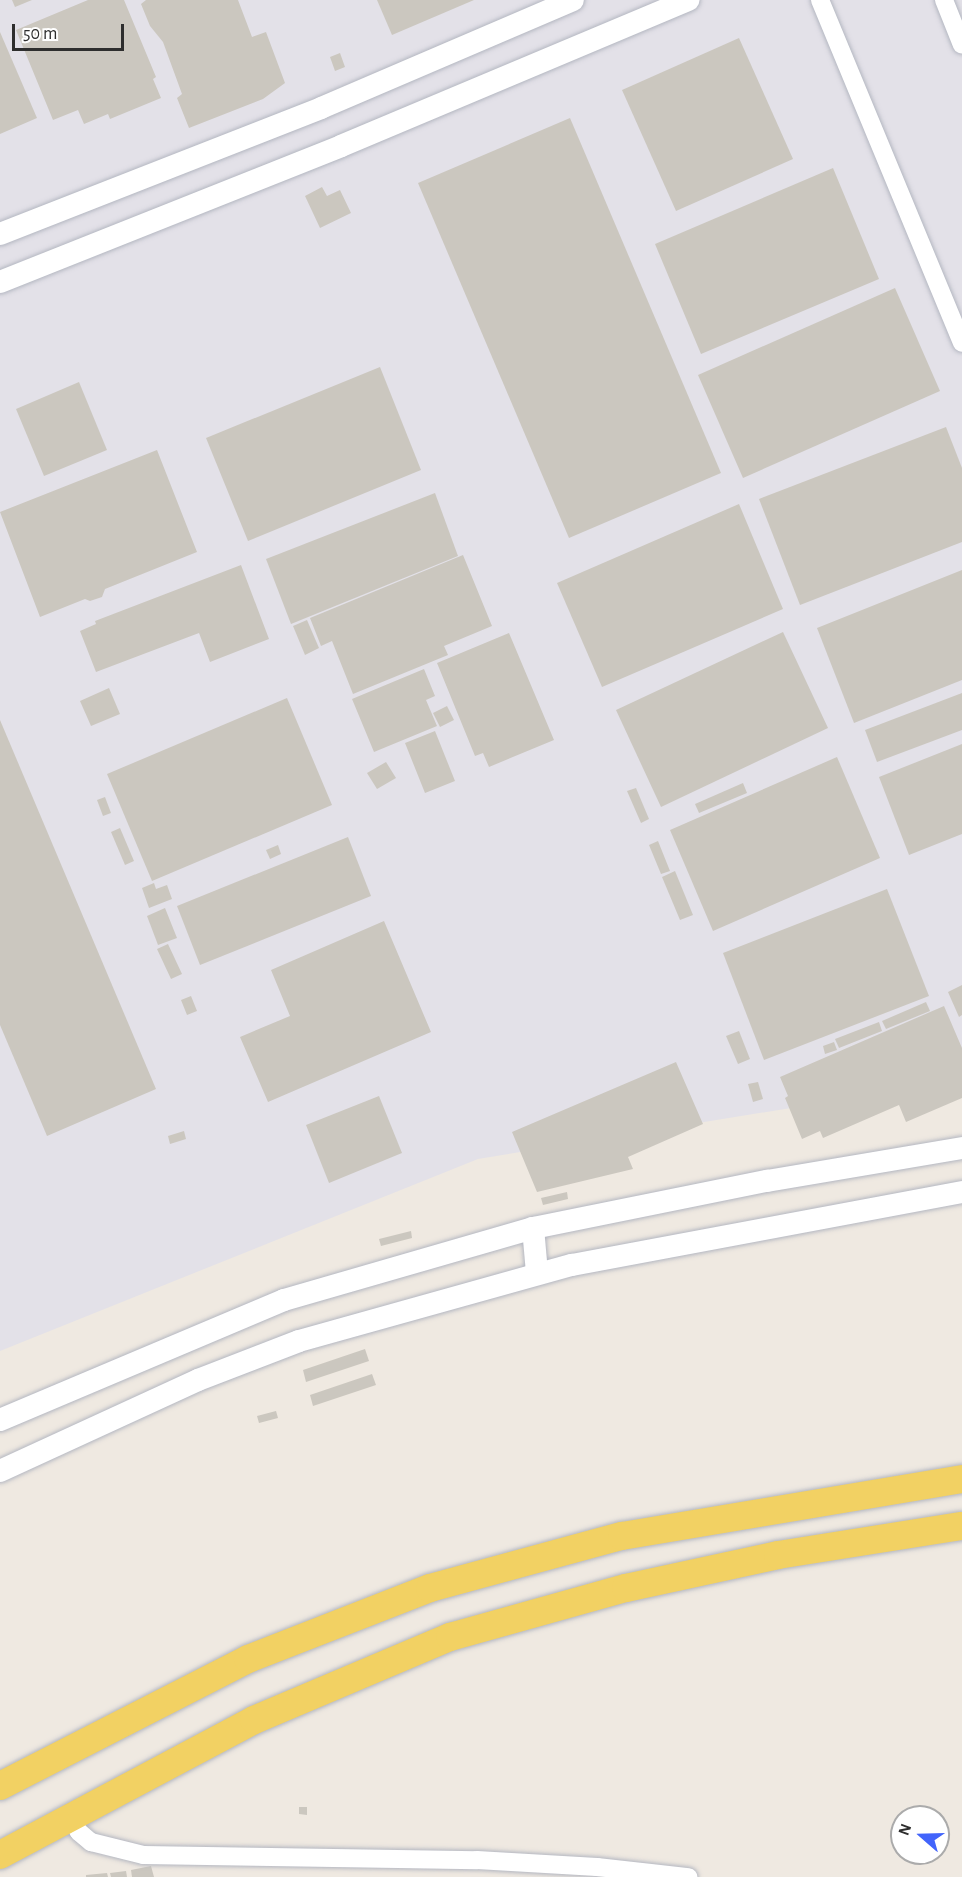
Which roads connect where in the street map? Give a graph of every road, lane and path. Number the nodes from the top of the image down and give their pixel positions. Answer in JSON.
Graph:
{"nodes":[{"id":1,"x":573,"y":0,"type":"edge"},
{"id":2,"x":689,"y":0,"type":"edge"},
{"id":3,"x":820,"y":0,"type":"edge"},
{"id":4,"x":944,"y":0,"type":"edge"},
{"id":5,"x":962,"y":45,"type":"edge"},
{"id":6,"x":0,"y":234,"type":"edge"},
{"id":7,"x":0,"y":282,"type":"edge"},
{"id":8,"x":962,"y":343,"type":"edge"},
{"id":9,"x":962,"y":1148,"type":"edge"},
{"id":10,"x":962,"y":1192,"type":"edge"},
{"id":11,"x":533,"y":1228,"type":"junction"},
{"id":12,"x":537,"y":1272,"type":"junction"},
{"id":13,"x":0,"y":1420,"type":"edge"},
{"id":14,"x":0,"y":1471,"type":"edge"},
{"id":15,"x":962,"y":1479,"type":"edge"},
{"id":16,"x":962,"y":1526,"type":"edge"},
{"id":17,"x":71,"y":1749,"type":"junction"},
{"id":18,"x":0,"y":1768,"type":"edge"},
{"id":19,"x":0,"y":1786,"type":"edge"},
{"id":20,"x":70,"y":1816,"type":"junction"},
{"id":21,"x":0,"y":1855,"type":"edge"},
{"id":22,"x":477,"y":1869,"type":"edge"},
{"id":23,"x":688,"y":1877,"type":"edge"}],
"edges":[{"from":1,"to":6,"type":"street"},
{"from":2,"to":7,"type":"street"},
{"from":3,"to":8,"type":"street"},
{"from":4,"to":5,"type":"street"},
{"from":9,"to":11,"type":"street"},
{"from":10,"to":12,"type":"street"},
{"from":11,"to":12,"type":"street"},
{"from":11,"to":13,"type":"street"},
{"from":12,"to":14,"type":"street"},
{"from":15,"to":17,"type":"main road"},
{"from":16,"to":20,"type":"main road"},
{"from":17,"to":18,"type":"main road"},
{"from":17,"to":19,"type":"main road"},
{"from":20,"to":21,"type":"main road"},
{"from":20,"to":22,"type":"street"},
{"from":22,"to":23,"type":"street"}]}
